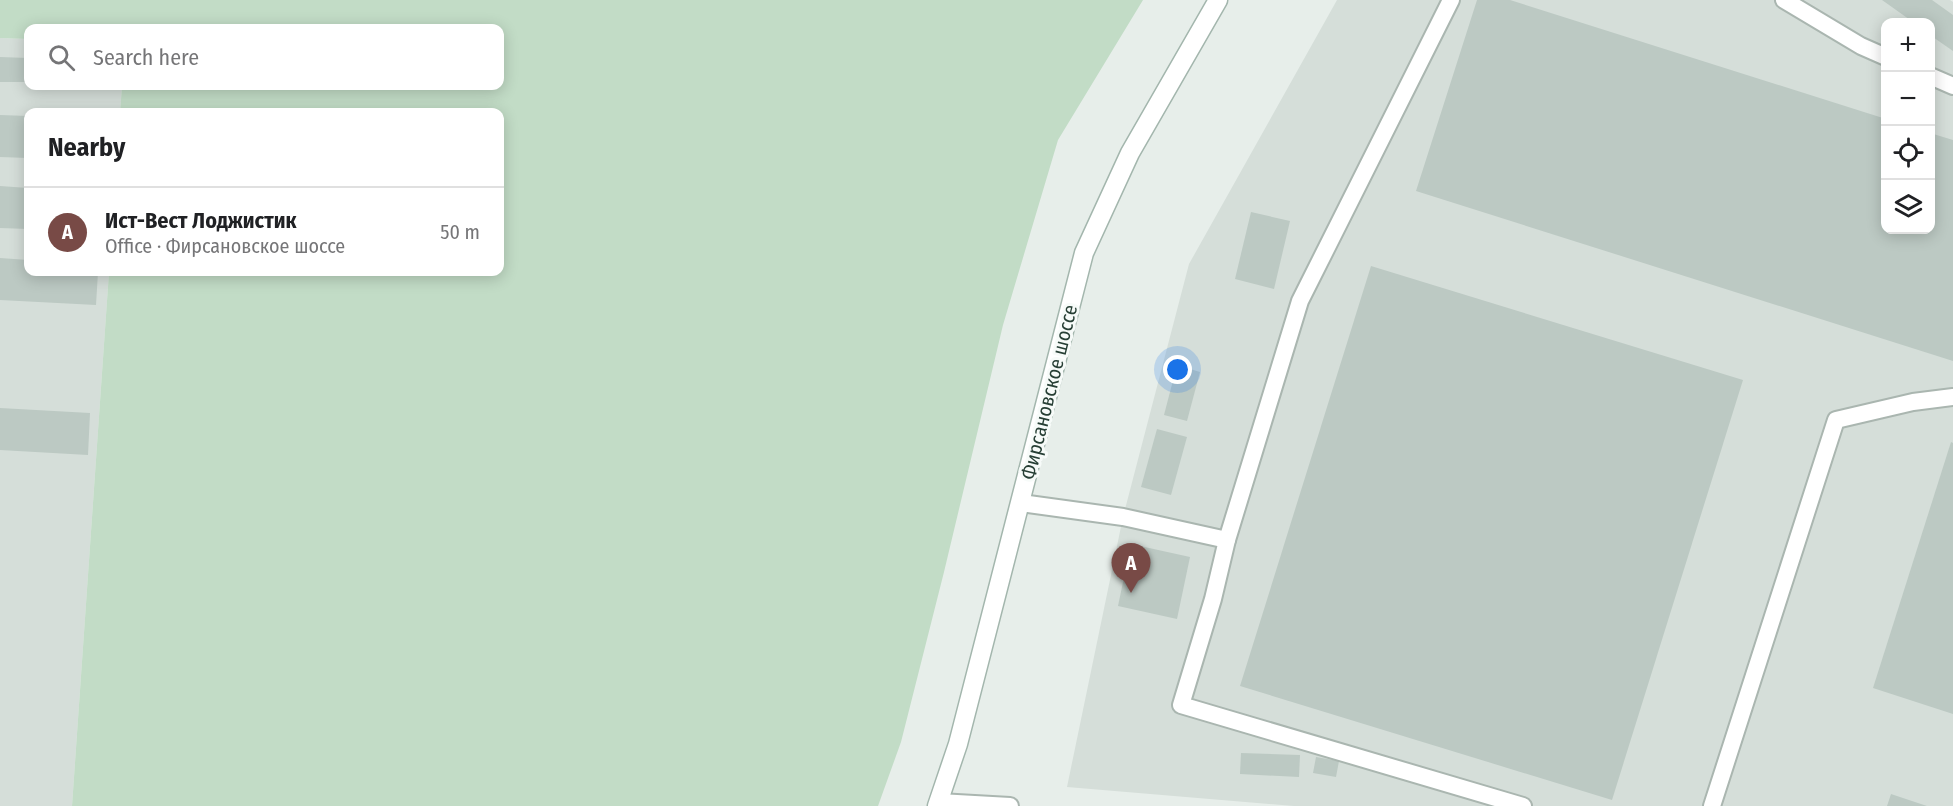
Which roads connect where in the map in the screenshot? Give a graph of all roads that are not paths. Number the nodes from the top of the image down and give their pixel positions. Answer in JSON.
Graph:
{"nodes":[{"id":1,"x":1218,"y":0,"type":"edge"},
{"id":2,"x":1451,"y":0,"type":"edge"},
{"id":3,"x":1784,"y":0,"type":"edge"},
{"id":4,"x":1881,"y":55,"type":"edge"},
{"id":5,"x":1935,"y":78,"type":"edge"},
{"id":6,"x":1953,"y":86,"type":"edge"},
{"id":7,"x":1953,"y":398,"type":"edge"},
{"id":8,"x":1022,"y":503,"type":"junction"},
{"id":9,"x":1227,"y":540,"type":"junction"},
{"id":10,"x":938,"y":804,"type":"edge"},
{"id":11,"x":1010,"y":806,"type":"edge"},
{"id":12,"x":1524,"y":806,"type":"edge"},
{"id":13,"x":1712,"y":806,"type":"edge"}],
"edges":[{"from":1,"to":8,"type":"main road","name":"Фирсановское шоссе"},
{"from":2,"to":9,"type":"lane"},
{"from":3,"to":4,"type":"lane"},
{"from":5,"to":6,"type":"lane"},
{"from":7,"to":13,"type":"lane"},
{"from":8,"to":9,"type":"lane"},
{"from":8,"to":10,"type":"main road","name":"Фирсановское шоссе"},
{"from":9,"to":12,"type":"lane"},
{"from":10,"to":11,"type":"lane"}]}
